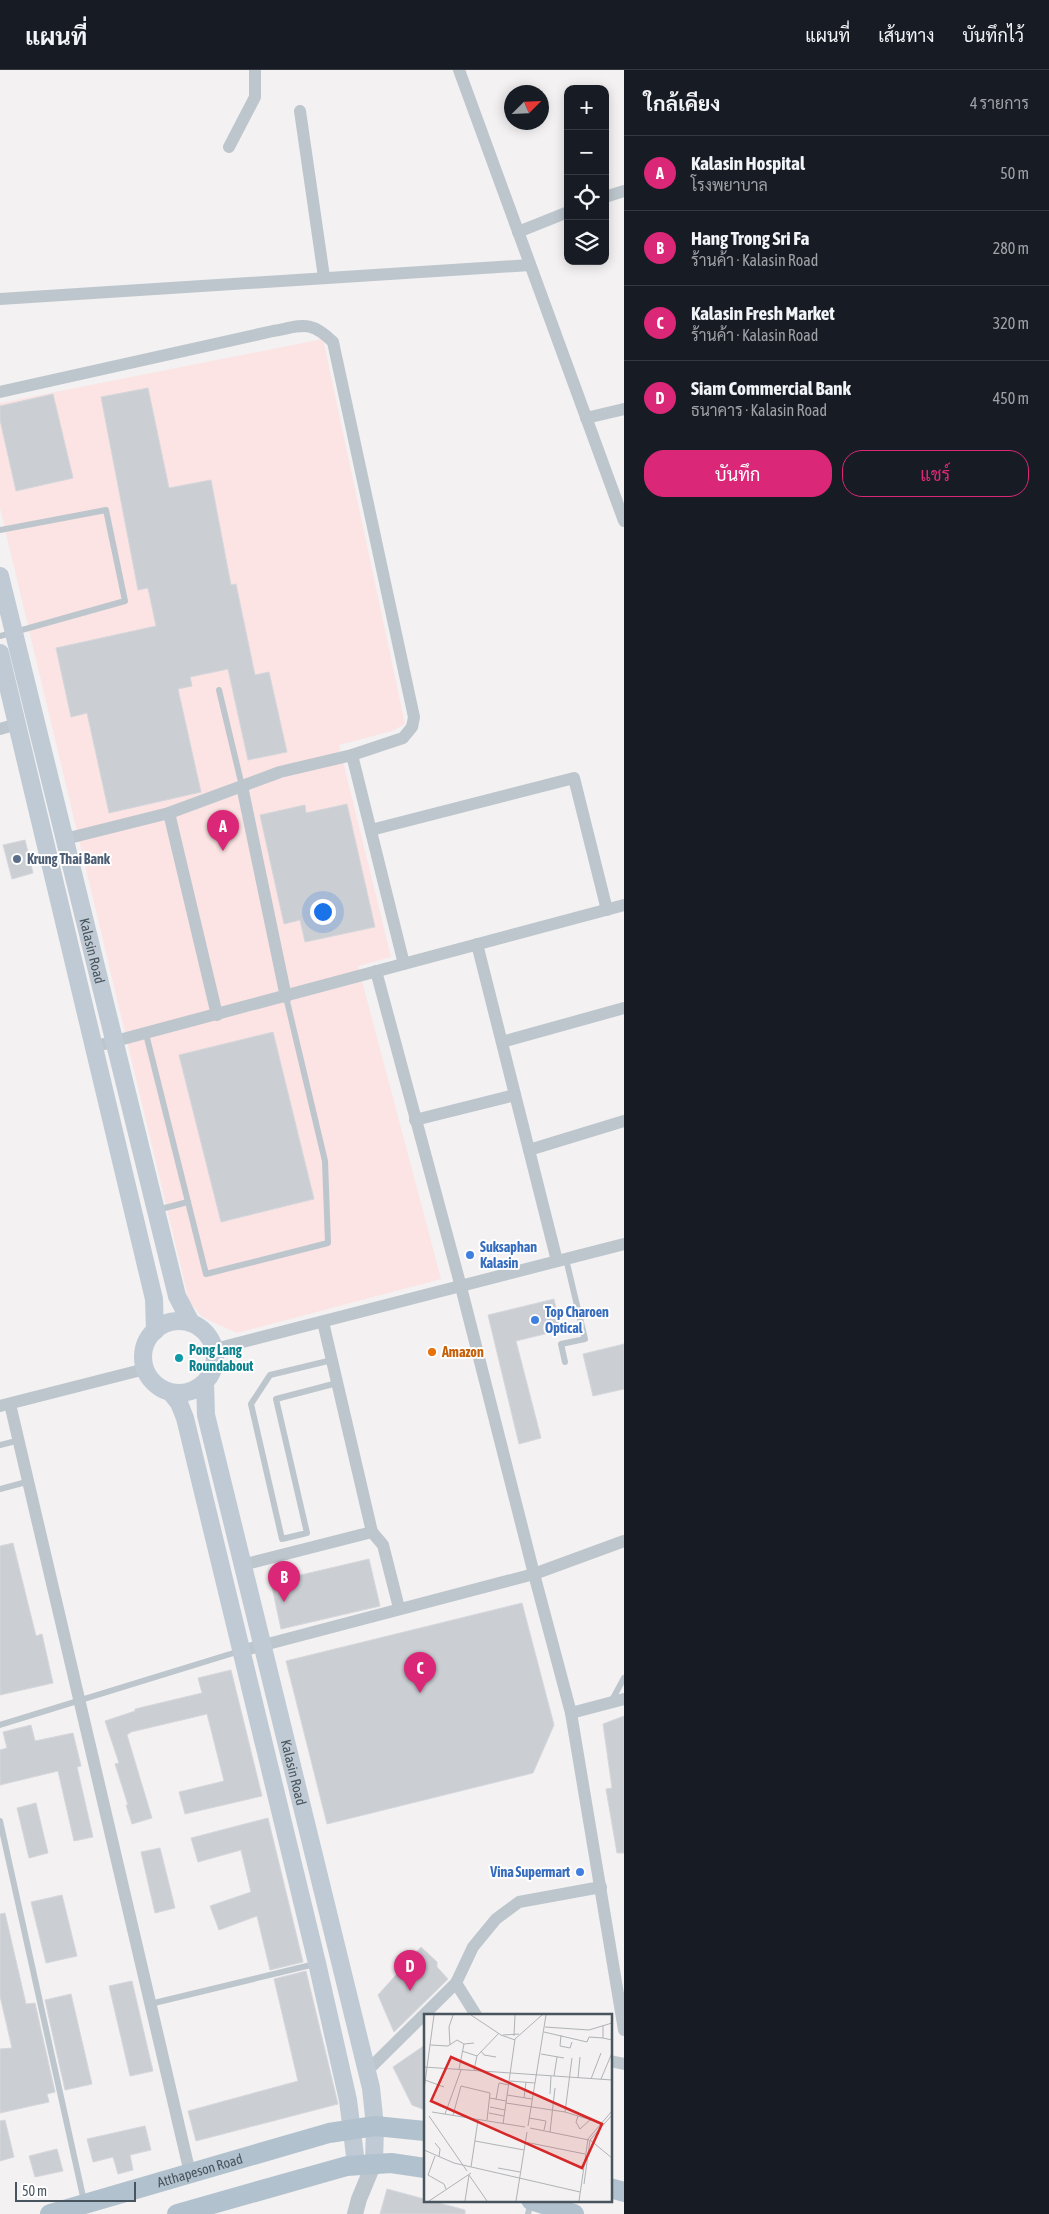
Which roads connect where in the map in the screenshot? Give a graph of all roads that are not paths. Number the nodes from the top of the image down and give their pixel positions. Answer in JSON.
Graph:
{"nodes":[{"id":1,"x":255,"y":70,"type":"edge"},
{"id":2,"x":459,"y":70,"type":"edge"},
{"id":3,"x":300,"y":111,"type":"dead end"},
{"id":4,"x":229,"y":147,"type":"dead end"},
{"id":5,"x":624,"y":191,"type":"edge"},
{"id":6,"x":609,"y":196,"type":"edge"},
{"id":7,"x":564,"y":214,"type":"edge"},
{"id":8,"x":518,"y":232,"type":"junction"},
{"id":9,"x":530,"y":265,"type":"junction"},
{"id":10,"x":324,"y":277,"type":"junction"},
{"id":11,"x":0,"y":298,"type":"edge"},
{"id":12,"x":0,"y":392,"type":"edge"},
{"id":13,"x":624,"y":409,"type":"edge"},
{"id":14,"x":586,"y":418,"type":"junction"},
{"id":15,"x":624,"y":521,"type":"edge"},
{"id":16,"x":0,"y":530,"type":"edge"},
{"id":17,"x":0,"y":576,"type":"edge"},
{"id":18,"x":7,"y":634,"type":"edge"},
{"id":19,"x":0,"y":654,"type":"edge"},
{"id":20,"x":219,"y":690,"type":"dead end"},
{"id":21,"x":8,"y":726,"type":"edge"},
{"id":22,"x":352,"y":755,"type":"junction"},
{"id":23,"x":242,"y":786,"type":"junction"},
{"id":24,"x":170,"y":813,"type":"junction"},
{"id":25,"x":371,"y":830,"type":"junction"},
{"id":26,"x":65,"y":838,"type":"junction"},
{"id":27,"x":624,"y":905,"type":"edge"},
{"id":28,"x":607,"y":910,"type":"junction"},
{"id":29,"x":477,"y":944,"type":"junction"},
{"id":30,"x":404,"y":964,"type":"junction"},
{"id":31,"x":376,"y":971,"type":"junction"},
{"id":32,"x":286,"y":997,"type":"junction"},
{"id":33,"x":624,"y":1008,"type":"edge"},
{"id":34,"x":217,"y":1015,"type":"junction"},
{"id":35,"x":146,"y":1034,"type":"junction"},
{"id":36,"x":114,"y":1042,"type":"junction"},
{"id":37,"x":502,"y":1042,"type":"junction"},
{"id":38,"x":93,"y":1047,"type":"junction"},
{"id":39,"x":515,"y":1095,"type":"junction"},
{"id":40,"x":415,"y":1120,"type":"junction"},
{"id":41,"x":624,"y":1121,"type":"edge"},
{"id":42,"x":529,"y":1150,"type":"junction"},
{"id":43,"x":188,"y":1202,"type":"junction"},
{"id":44,"x":156,"y":1210,"type":"junction"},
{"id":45,"x":624,"y":1244,"type":"edge"},
{"id":46,"x":562,"y":1260,"type":"junction"},
{"id":47,"x":461,"y":1286,"type":"junction"},
{"id":48,"x":323,"y":1322,"type":"junction"},
{"id":49,"x":190,"y":1323,"type":"junction"},
{"id":50,"x":155,"y":1331,"type":"junction"},
{"id":51,"x":215,"y":1349,"type":"junction"},
{"id":52,"x":332,"y":1360,"type":"junction"},
{"id":53,"x":565,"y":1362,"type":"dead end"},
{"id":54,"x":145,"y":1369,"type":"junction"},
{"id":55,"x":205,"y":1383,"type":"junction"},
{"id":56,"x":337,"y":1383,"type":"junction"},
{"id":57,"x":171,"y":1393,"type":"junction"},
{"id":58,"x":5,"y":1405,"type":"edge"},
{"id":59,"x":20,"y":1440,"type":"junction"},
{"id":60,"x":0,"y":1445,"type":"edge"},
{"id":61,"x":30,"y":1481,"type":"junction"},
{"id":62,"x":0,"y":1489,"type":"edge"},
{"id":63,"x":372,"y":1532,"type":"junction"},
{"id":64,"x":624,"y":1541,"type":"edge"},
{"id":65,"x":242,"y":1565,"type":"junction"},
{"id":66,"x":534,"y":1574,"type":"junction"},
{"id":67,"x":399,"y":1608,"type":"junction"},
{"id":68,"x":262,"y":1645,"type":"junction"},
{"id":69,"x":241,"y":1651,"type":"junction"},
{"id":70,"x":624,"y":1678,"type":"edge"},
{"id":71,"x":624,"y":1699,"type":"edge"},
{"id":72,"x":79,"y":1702,"type":"junction"},
{"id":73,"x":611,"y":1703,"type":"junction"},
{"id":74,"x":571,"y":1713,"type":"junction"},
{"id":75,"x":0,"y":1725,"type":"edge"},
{"id":76,"x":0,"y":1821,"type":"edge"},
{"id":77,"x":602,"y":1887,"type":"junction"},
{"id":78,"x":317,"y":1963,"type":"junction"},
{"id":79,"x":456,"y":1983,"type":"junction"},
{"id":80,"x":149,"y":2004,"type":"junction"},
{"id":81,"x":425,"y":2014,"type":"edge"},
{"id":82,"x":475,"y":2014,"type":"edge"},
{"id":83,"x":424,"y":2015,"type":"edge"},
{"id":84,"x":624,"y":2030,"type":"edge"},
{"id":85,"x":367,"y":2071,"type":"junction"},
{"id":86,"x":375,"y":2126,"type":"junction"},
{"id":87,"x":351,"y":2128,"type":"junction"},
{"id":88,"x":424,"y":2131,"type":"edge"},
{"id":89,"x":365,"y":2164,"type":"junction"},
{"id":90,"x":424,"y":2168,"type":"edge"},
{"id":91,"x":190,"y":2173,"type":"junction"},
{"id":92,"x":537,"y":2202,"type":"edge"},
{"id":93,"x":85,"y":2204,"type":"junction"},
{"id":94,"x":357,"y":2207,"type":"edge"},
{"id":95,"x":50,"y":2214,"type":"edge"},
{"id":96,"x":178,"y":2214,"type":"edge"},
{"id":97,"x":574,"y":2214,"type":"edge"}],
"edges":[{"from":1,"to":4,"type":"street"},
{"from":2,"to":8,"type":"street"},
{"from":3,"to":10,"type":"street"},
{"from":5,"to":6,"type":"street"},
{"from":7,"to":8,"type":"street"},
{"from":8,"to":9,"type":"street"},
{"from":9,"to":10,"type":"street"},
{"from":9,"to":14,"type":"street"},
{"from":10,"to":11,"type":"street"},
{"from":12,"to":22,"type":"street"},
{"from":13,"to":14,"type":"street"},
{"from":14,"to":15,"type":"street"},
{"from":16,"to":18,"type":"lane"},
{"from":17,"to":18,"type":"main road","name":"Kalasin Road"},
{"from":18,"to":26,"type":"main road","name":"Kalasin Road"},
{"from":19,"to":21,"type":"main road","name":"Kalasin Road"},
{"from":20,"to":23,"type":"lane"},
{"from":21,"to":38,"type":"main road","name":"Kalasin Road"},
{"from":22,"to":23,"type":"street"},
{"from":22,"to":25,"type":"street"},
{"from":23,"to":24,"type":"street"},
{"from":23,"to":32,"type":"street"},
{"from":24,"to":26,"type":"street"},
{"from":24,"to":34,"type":"street"},
{"from":25,"to":28,"type":"street"},
{"from":25,"to":30,"type":"street"},
{"from":26,"to":36,"type":"main road","name":"Kalasin Road"},
{"from":27,"to":28,"type":"street"},
{"from":28,"to":29,"type":"street"},
{"from":29,"to":30,"type":"street"},
{"from":29,"to":37,"type":"street"},
{"from":30,"to":31,"type":"street"},
{"from":31,"to":32,"type":"street"},
{"from":31,"to":40,"type":"street"},
{"from":32,"to":34,"type":"street"},
{"from":32,"to":43,"type":"lane"},
{"from":33,"to":37,"type":"street"},
{"from":34,"to":35,"type":"street"},
{"from":35,"to":36,"type":"street"},
{"from":35,"to":43,"type":"lane"},
{"from":36,"to":38,"type":"street"},
{"from":36,"to":44,"type":"main road","name":"Kalasin Road"},
{"from":37,"to":39,"type":"street"},
{"from":38,"to":50,"type":"main road","name":"Kalasin Road"},
{"from":39,"to":40,"type":"street"},
{"from":39,"to":42,"type":"street"},
{"from":40,"to":47,"type":"street"},
{"from":41,"to":42,"type":"street"},
{"from":42,"to":46,"type":"street"},
{"from":43,"to":44,"type":"lane"},
{"from":44,"to":49,"type":"main road","name":"Kalasin Road"},
{"from":45,"to":46,"type":"street"},
{"from":46,"to":47,"type":"street"},
{"from":46,"to":53,"type":"lane"},
{"from":47,"to":48,"type":"street"},
{"from":47,"to":66,"type":"street"},
{"from":48,"to":51,"type":"street"},
{"from":48,"to":52,"type":"street"},
{"from":49,"to":50,"type":"main road"},
{"from":49,"to":51,"type":"main road"},
{"from":50,"to":54,"type":"main road"},
{"from":51,"to":55,"type":"main road"},
{"from":52,"to":56,"type":"street"},
{"from":52,"to":56,"type":"lane"},
{"from":54,"to":57,"type":"main road"},
{"from":54,"to":58,"type":"street"},
{"from":55,"to":57,"type":"main road"},
{"from":55,"to":65,"type":"main road","name":"Kalasin Road"},
{"from":56,"to":63,"type":"street"},
{"from":57,"to":69,"type":"main road","name":"Kalasin Road"},
{"from":58,"to":59,"type":"street"},
{"from":59,"to":60,"type":"lane"},
{"from":59,"to":61,"type":"street"},
{"from":61,"to":62,"type":"lane"},
{"from":61,"to":72,"type":"street"},
{"from":63,"to":65,"type":"street"},
{"from":63,"to":67,"type":"street"},
{"from":64,"to":66,"type":"street"},
{"from":65,"to":68,"type":"main road","name":"Kalasin Road"},
{"from":66,"to":67,"type":"street"},
{"from":66,"to":74,"type":"street"},
{"from":67,"to":68,"type":"street"},
{"from":68,"to":69,"type":"street"},
{"from":68,"to":85,"type":"main road","name":"Kalasin Road"},
{"from":69,"to":72,"type":"lane"},
{"from":69,"to":78,"type":"main road","name":"Kalasin Road"},
{"from":70,"to":73,"type":"lane"},
{"from":71,"to":73,"type":"street"},
{"from":72,"to":75,"type":"lane"},
{"from":72,"to":80,"type":"street"},
{"from":73,"to":74,"type":"street"},
{"from":74,"to":77,"type":"street"},
{"from":76,"to":93,"type":"lane"},
{"from":77,"to":79,"type":"street"},
{"from":77,"to":84,"type":"street"},
{"from":78,"to":80,"type":"lane"},
{"from":78,"to":87,"type":"main road","name":"Kalasin Road"},
{"from":79,"to":81,"type":"street"},
{"from":79,"to":82,"type":"street"},
{"from":80,"to":91,"type":"street"},
{"from":83,"to":85,"type":"street"},
{"from":85,"to":86,"type":"main road","name":"Kalasin Road"},
{"from":86,"to":87,"type":"main road","name":"Atthapeson Road"},
{"from":86,"to":88,"type":"main road","name":"Atthapeson Road"},
{"from":86,"to":89,"type":"main road","name":"Kalasin Road"},
{"from":87,"to":89,"type":"main road","name":"Kalasin Road"},
{"from":87,"to":91,"type":"main road","name":"Atthapeson Road"},
{"from":89,"to":90,"type":"main road"},
{"from":89,"to":94,"type":"street"},
{"from":89,"to":96,"type":"main road"},
{"from":91,"to":93,"type":"main road","name":"Atthapeson Road"},
{"from":92,"to":97,"type":"main road"},
{"from":93,"to":95,"type":"main road","name":"Atthapeson Road"}]}
